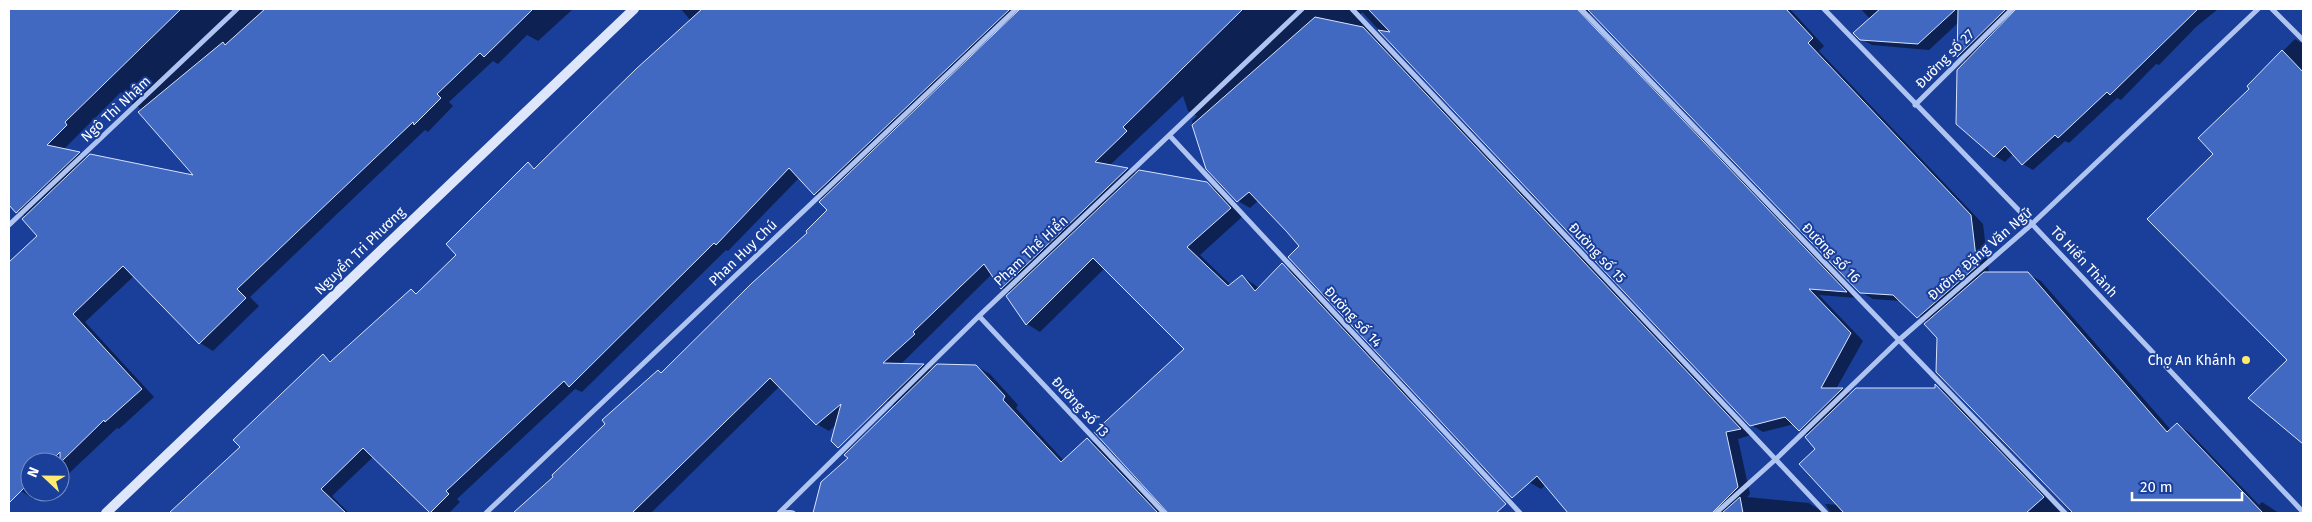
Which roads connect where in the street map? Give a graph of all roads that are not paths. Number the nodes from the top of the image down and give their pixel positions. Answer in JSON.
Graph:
{"nodes":[{"id":1,"x":237,"y":9,"type":"edge"},
{"id":2,"x":634,"y":9,"type":"edge"},
{"id":3,"x":1016,"y":9,"type":"edge"},
{"id":4,"x":1302,"y":9,"type":"edge"},
{"id":5,"x":1352,"y":9,"type":"edge"},
{"id":6,"x":1581,"y":9,"type":"edge"},
{"id":7,"x":1824,"y":9,"type":"edge"},
{"id":8,"x":2012,"y":9,"type":"edge"},
{"id":9,"x":2258,"y":9,"type":"edge"},
{"id":10,"x":2272,"y":9,"type":"edge"},
{"id":11,"x":2303,"y":40,"type":"edge"},
{"id":12,"x":1916,"y":105,"type":"junction"},
{"id":13,"x":1170,"y":136,"type":"junction"},
{"id":14,"x":2032,"y":224,"type":"junction"},
{"id":15,"x":9,"y":225,"type":"edge"},
{"id":16,"x":979,"y":316,"type":"junction"},
{"id":17,"x":1899,"y":340,"type":"junction"},
{"id":18,"x":1776,"y":459,"type":"junction"},
{"id":19,"x":780,"y":512,"type":"edge"},
{"id":20,"x":2303,"y":512,"type":"edge"},
{"id":21,"x":106,"y":513,"type":"edge"},
{"id":22,"x":486,"y":513,"type":"edge"},
{"id":23,"x":793,"y":513,"type":"edge"},
{"id":24,"x":1164,"y":513,"type":"edge"},
{"id":25,"x":1520,"y":513,"type":"edge"},
{"id":26,"x":1716,"y":513,"type":"edge"},
{"id":27,"x":1826,"y":513,"type":"edge"},
{"id":28,"x":2065,"y":513,"type":"edge"}],
"edges":[{"from":1,"to":15,"type":"street","name":"Ngô Thì Nhậm"},
{"from":2,"to":21,"type":"street","name":"Nguyển Tri Phương"},
{"from":3,"to":22,"type":"street","name":"Phan Huy Chú"},
{"from":4,"to":13,"type":"street","name":"Phạm Thế Hiển"},
{"from":5,"to":18,"type":"street","name":"Đường số 15"},
{"from":6,"to":17,"type":"street","name":"Đường số 16"},
{"from":7,"to":12,"type":"street","name":"Tô Hiến Thành"},
{"from":8,"to":12,"type":"street","name":"Đường số 27"},
{"from":9,"to":14,"type":"street","name":"Đường Đặng Văn Ngữ"},
{"from":10,"to":11,"type":"street"},
{"from":12,"to":14,"type":"street","name":"Tô Hiến Thành"},
{"from":13,"to":16,"type":"street","name":"Phạm Thế Hiển"},
{"from":13,"to":25,"type":"street","name":"Đường số 14"},
{"from":14,"to":17,"type":"street","name":"Đường Đặng Văn Ngữ"},
{"from":14,"to":20,"type":"street","name":"Tô Hiến Thành"},
{"from":16,"to":19,"type":"street","name":"Phạm Thế Hiển"},
{"from":16,"to":24,"type":"street","name":"Đường số 13"},
{"from":17,"to":18,"type":"street","name":"Đường Đặng Văn Ngữ"},
{"from":17,"to":28,"type":"street","name":"Đường số 16"},
{"from":18,"to":26,"type":"street","name":"Đường Đặng Văn Ngữ"},
{"from":18,"to":27,"type":"street","name":"Đường số 15"},
{"from":19,"to":23,"type":"street"}]}
